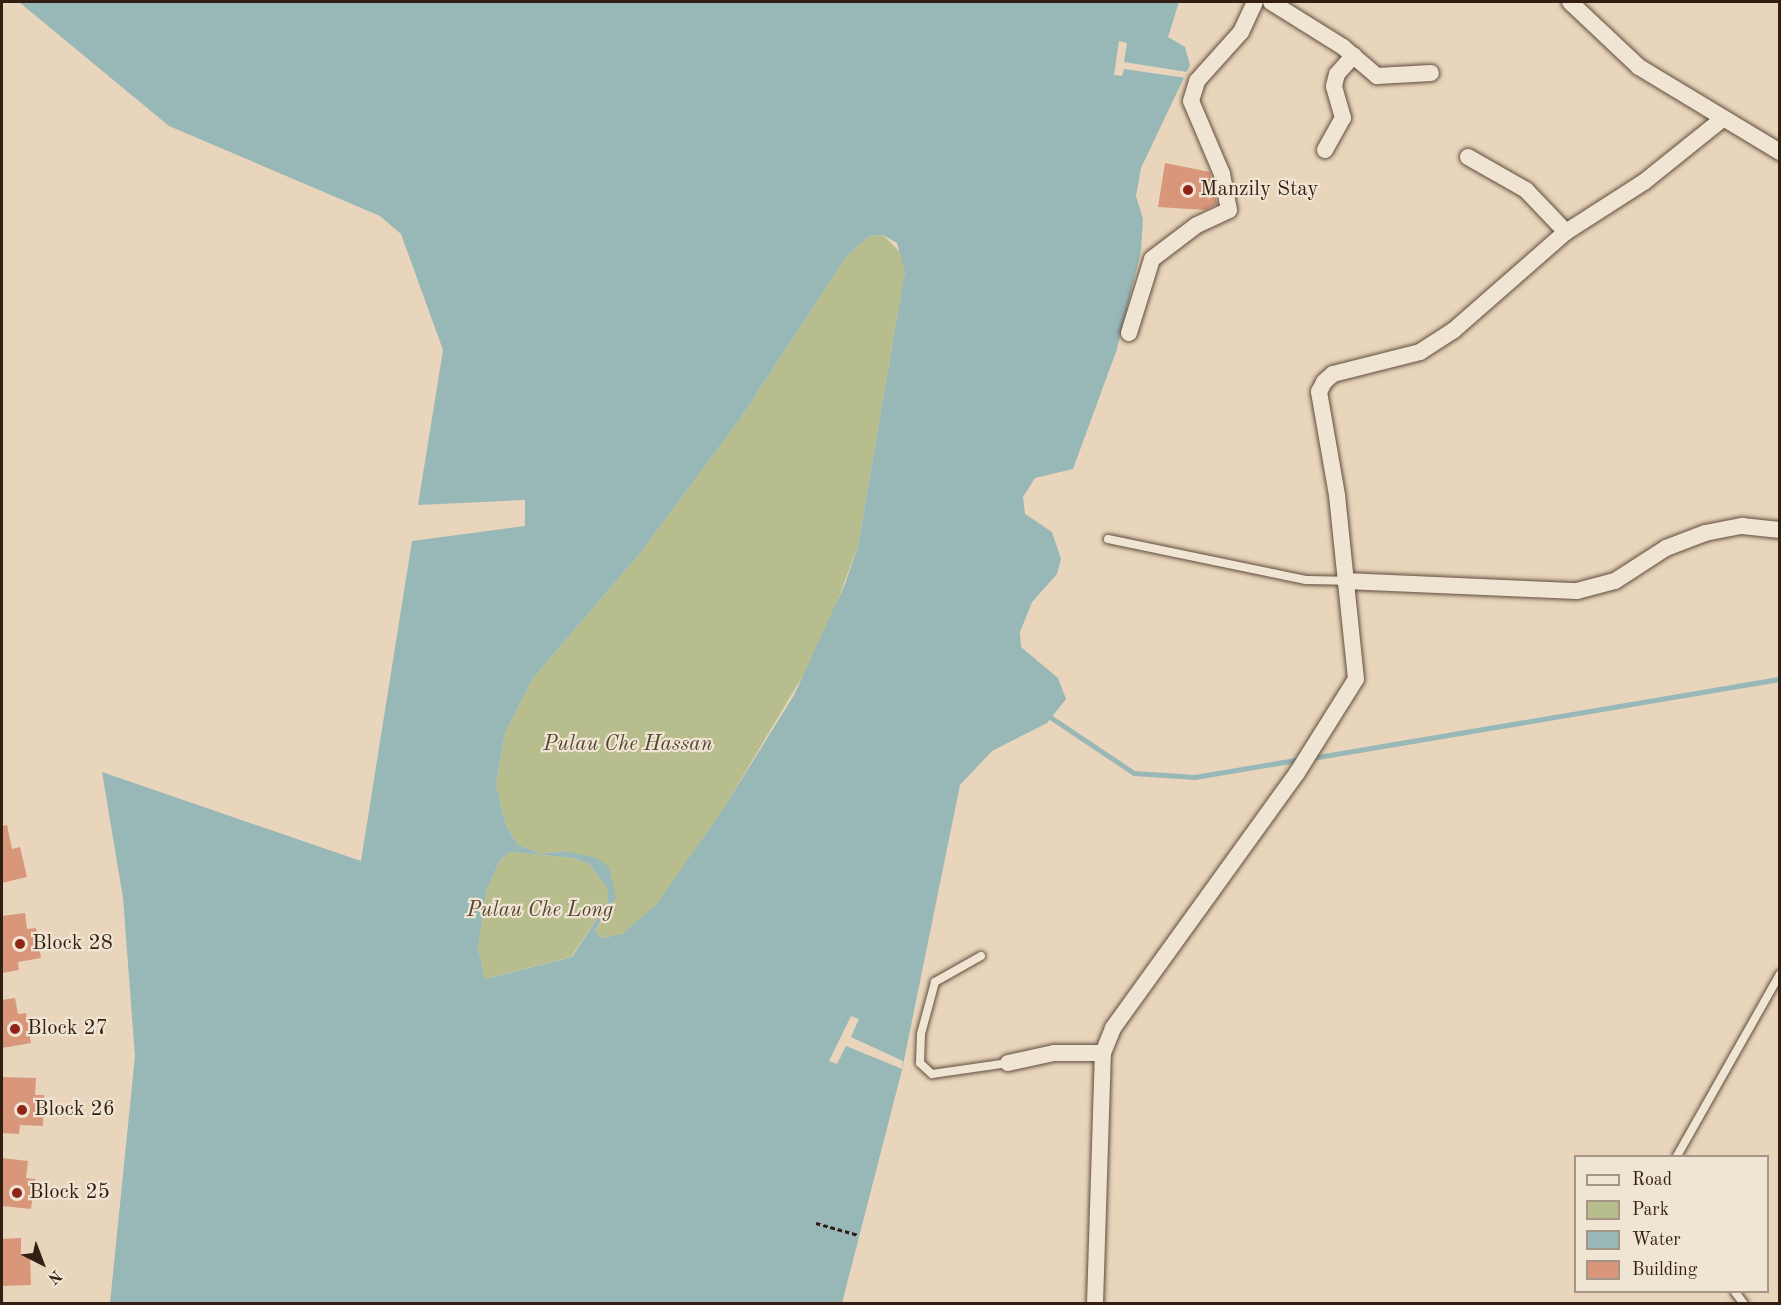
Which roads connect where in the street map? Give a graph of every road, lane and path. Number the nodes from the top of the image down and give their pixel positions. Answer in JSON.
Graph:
{"nodes":[{"id":1,"x":1255,"y":2,"type":"edge"},
{"id":2,"x":1271,"y":2,"type":"edge"},
{"id":3,"x":1579,"y":5,"type":"edge"},
{"id":4,"x":1354,"y":55,"type":"junction"},
{"id":5,"x":1431,"y":73,"type":"dead end"},
{"id":6,"x":1721,"y":120,"type":"junction"},
{"id":7,"x":1324,"y":150,"type":"dead end"},
{"id":8,"x":1779,"y":153,"type":"edge"},
{"id":9,"x":1468,"y":157,"type":"dead end"},
{"id":10,"x":1566,"y":232,"type":"junction"},
{"id":11,"x":1129,"y":333,"type":"dead end"},
{"id":12,"x":1779,"y":530,"type":"edge"},
{"id":13,"x":1108,"y":539,"type":"dead end"},
{"id":14,"x":1345,"y":581,"type":"junction"},
{"id":15,"x":981,"y":956,"type":"dead end"},
{"id":16,"x":1779,"y":974,"type":"edge"},
{"id":17,"x":1103,"y":1053,"type":"junction"},
{"id":18,"x":1008,"y":1063,"type":"joint"},
{"id":19,"x":1678,"y":1155,"type":"edge"},
{"id":20,"x":816,"y":1223,"type":"dead end"},
{"id":21,"x":858,"y":1235,"type":"dead end"},
{"id":22,"x":1095,"y":1304,"type":"edge"}],
"edges":[{"from":1,"to":11,"type":"street"},
{"from":2,"to":4,"type":"street"},
{"from":3,"to":6,"type":"street"},
{"from":4,"to":5,"type":"street"},
{"from":4,"to":7,"type":"street"},
{"from":6,"to":8,"type":"street"},
{"from":6,"to":10,"type":"street"},
{"from":9,"to":10,"type":"street"},
{"from":10,"to":14,"type":"street"},
{"from":12,"to":14,"type":"street"},
{"from":13,"to":14,"type":"lane"},
{"from":14,"to":17,"type":"street"},
{"from":15,"to":18,"type":"lane"},
{"from":16,"to":19,"type":"lane"},
{"from":17,"to":18,"type":"street"},
{"from":17,"to":22,"type":"street"},
{"from":20,"to":21,"type":"path"}]}
